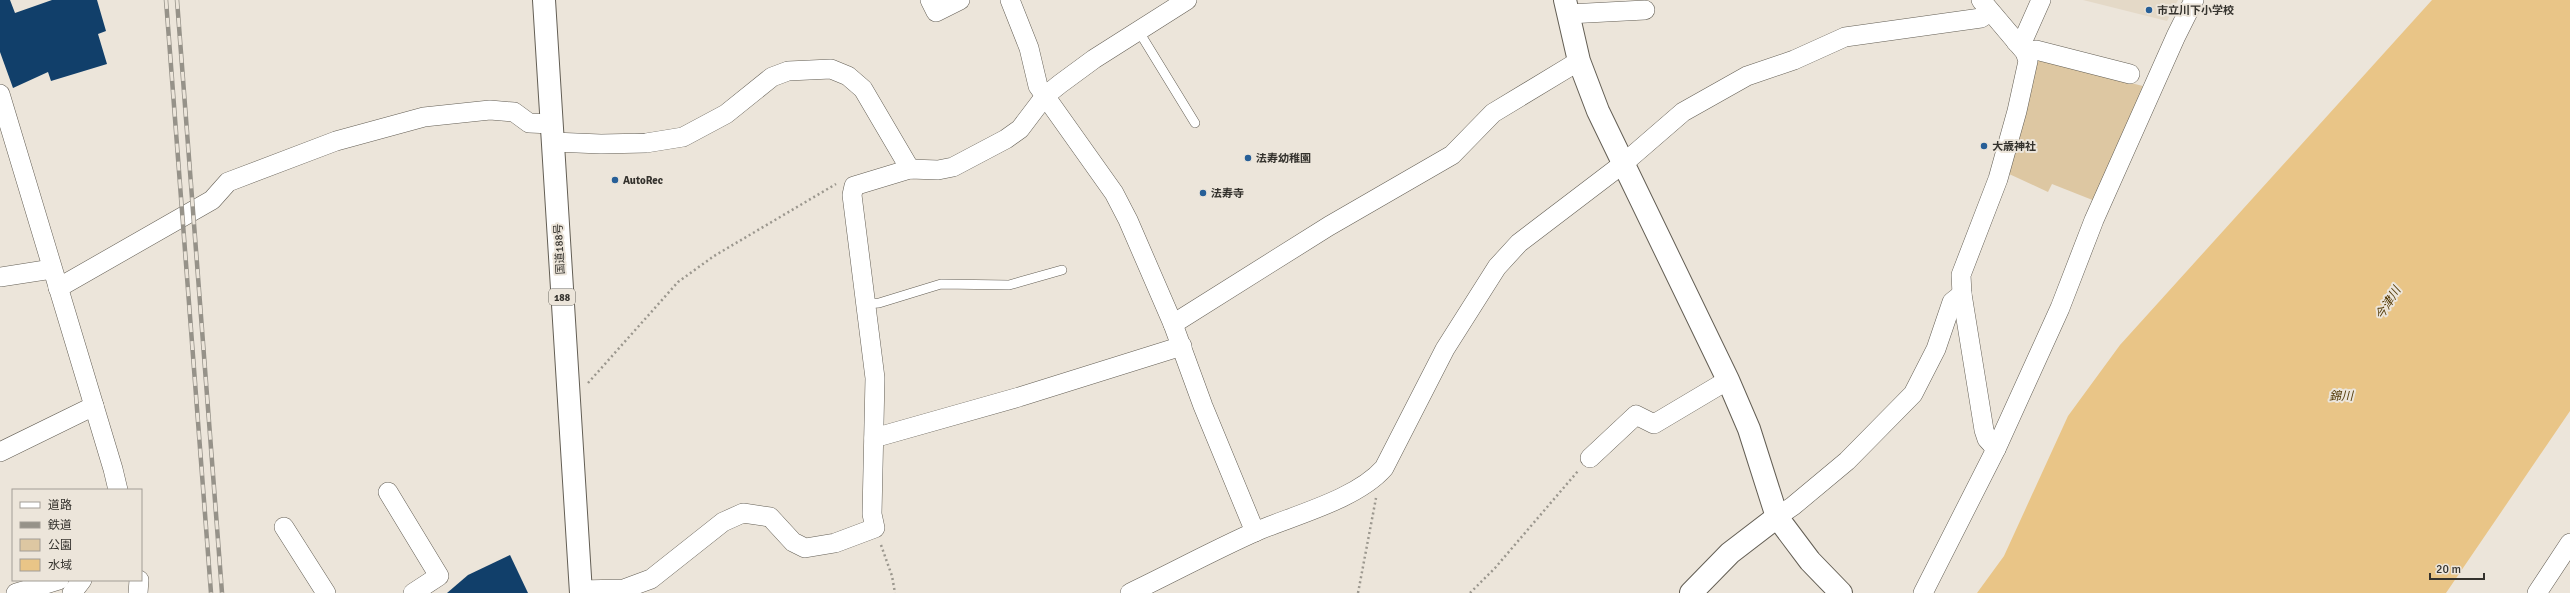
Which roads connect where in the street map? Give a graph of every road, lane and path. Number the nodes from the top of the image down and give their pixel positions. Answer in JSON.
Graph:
{"nodes":[{"id":1,"x":544,"y":0,"type":"edge"},
{"id":2,"x":930,"y":0,"type":"edge"},
{"id":3,"x":960,"y":0,"type":"edge"},
{"id":4,"x":1010,"y":0,"type":"edge"},
{"id":5,"x":1187,"y":0,"type":"edge"},
{"id":6,"x":2041,"y":0,"type":"edge"},
{"id":7,"x":2194,"y":0,"type":"edge"},
{"id":8,"x":1986,"y":6,"type":"edge"},
{"id":9,"x":1566,"y":7,"type":"edge"},
{"id":10,"x":1645,"y":10,"type":"dead end"},
{"id":11,"x":1138,"y":30,"type":"junction"},
{"id":12,"x":2021,"y":47,"type":"junction"},
{"id":13,"x":1580,"y":61,"type":"junction"},
{"id":14,"x":2130,"y":74,"type":"dead end"},
{"id":15,"x":0,"y":94,"type":"edge"},
{"id":16,"x":1045,"y":96,"type":"junction"},
{"id":17,"x":1195,"y":123,"type":"dead end"},
{"id":18,"x":552,"y":133,"type":"junction"},
{"id":19,"x":1624,"y":164,"type":"junction"},
{"id":20,"x":910,"y":169,"type":"junction"},
{"id":21,"x":854,"y":186,"type":"junction"},
{"id":22,"x":52,"y":269,"type":"junction"},
{"id":23,"x":1062,"y":270,"type":"dead end"},
{"id":24,"x":0,"y":277,"type":"edge"},
{"id":25,"x":58,"y":288,"type":"junction"},
{"id":26,"x":1962,"y":294,"type":"junction"},
{"id":27,"x":865,"y":304,"type":"junction"},
{"id":28,"x":1173,"y":324,"type":"junction"},
{"id":29,"x":1182,"y":346,"type":"junction"},
{"id":30,"x":1728,"y":380,"type":"junction"},
{"id":31,"x":567,"y":394,"type":"junction"},
{"id":32,"x":94,"y":406,"type":"junction"},
{"id":33,"x":874,"y":438,"type":"junction"},
{"id":34,"x":1996,"y":449,"type":"junction"},
{"id":35,"x":0,"y":452,"type":"edge"},
{"id":36,"x":1590,"y":458,"type":"joint"},
{"id":37,"x":1376,"y":478,"type":"junction"},
{"id":38,"x":118,"y":489,"type":"edge"},
{"id":39,"x":388,"y":492,"type":"dead end"},
{"id":40,"x":1777,"y":517,"type":"junction"},
{"id":41,"x":284,"y":527,"type":"dead end"},
{"id":42,"x":875,"y":528,"type":"junction"},
{"id":43,"x":1255,"y":532,"type":"junction"},
{"id":44,"x":2570,"y":543,"type":"edge"},
{"id":45,"x":56,"y":581,"type":"edge"},
{"id":46,"x":139,"y":581,"type":"edge"},
{"id":47,"x":580,"y":592,"type":"edge"},
{"id":48,"x":16,"y":593,"type":"edge"},
{"id":49,"x":138,"y":593,"type":"edge"},
{"id":50,"x":326,"y":593,"type":"edge"},
{"id":51,"x":413,"y":593,"type":"edge"},
{"id":52,"x":895,"y":593,"type":"edge"},
{"id":53,"x":1130,"y":593,"type":"edge"},
{"id":54,"x":1358,"y":593,"type":"edge"},
{"id":55,"x":1470,"y":593,"type":"edge"},
{"id":56,"x":1691,"y":593,"type":"edge"},
{"id":57,"x":1841,"y":593,"type":"edge"},
{"id":58,"x":1923,"y":593,"type":"edge"},
{"id":59,"x":2537,"y":593,"type":"edge"}],
"edges":[{"from":1,"to":18,"type":"main road","name":"国道188号","number":"188"},
{"from":2,"to":3,"type":"street"},
{"from":4,"to":16,"type":"street"},
{"from":5,"to":11,"type":"street"},
{"from":6,"to":12,"type":"street"},
{"from":7,"to":34,"type":"street"},
{"from":8,"to":12,"type":"street"},
{"from":8,"to":19,"type":"street"},
{"from":9,"to":10,"type":"street"},
{"from":9,"to":13,"type":"main road"},
{"from":11,"to":16,"type":"street"},
{"from":11,"to":17,"type":"lane"},
{"from":12,"to":14,"type":"street"},
{"from":12,"to":26,"type":"street"},
{"from":13,"to":19,"type":"main road"},
{"from":13,"to":28,"type":"street"},
{"from":15,"to":22,"type":"street"},
{"from":16,"to":20,"type":"street"},
{"from":16,"to":28,"type":"street"},
{"from":18,"to":20,"type":"street"},
{"from":18,"to":25,"type":"street"},
{"from":18,"to":31,"type":"main road","name":"国道188号","number":"188"},
{"from":19,"to":30,"type":"main road"},
{"from":19,"to":37,"type":"street"},
{"from":20,"to":21,"type":"street"},
{"from":21,"to":27,"type":"street"},
{"from":21,"to":31,"type":"path"},
{"from":22,"to":24,"type":"street"},
{"from":22,"to":25,"type":"street"},
{"from":23,"to":27,"type":"lane"},
{"from":25,"to":32,"type":"street"},
{"from":26,"to":34,"type":"street"},
{"from":26,"to":40,"type":"street"},
{"from":27,"to":33,"type":"street"},
{"from":28,"to":29,"type":"street"},
{"from":29,"to":33,"type":"street"},
{"from":29,"to":43,"type":"street"},
{"from":30,"to":36,"type":"street"},
{"from":30,"to":40,"type":"main road"},
{"from":31,"to":47,"type":"main road","name":"国道188号","number":"188"},
{"from":32,"to":35,"type":"street"},
{"from":32,"to":38,"type":"street"},
{"from":33,"to":42,"type":"street"},
{"from":34,"to":58,"type":"street"},
{"from":36,"to":55,"type":"path"},
{"from":37,"to":43,"type":"street"},
{"from":37,"to":54,"type":"path"},
{"from":39,"to":51,"type":"street"},
{"from":40,"to":56,"type":"main road"},
{"from":40,"to":57,"type":"main road"},
{"from":41,"to":50,"type":"street"},
{"from":42,"to":47,"type":"street"},
{"from":42,"to":52,"type":"path"},
{"from":43,"to":53,"type":"street"},
{"from":44,"to":59,"type":"street"},
{"from":45,"to":48,"type":"street"},
{"from":46,"to":49,"type":"street"}]}
